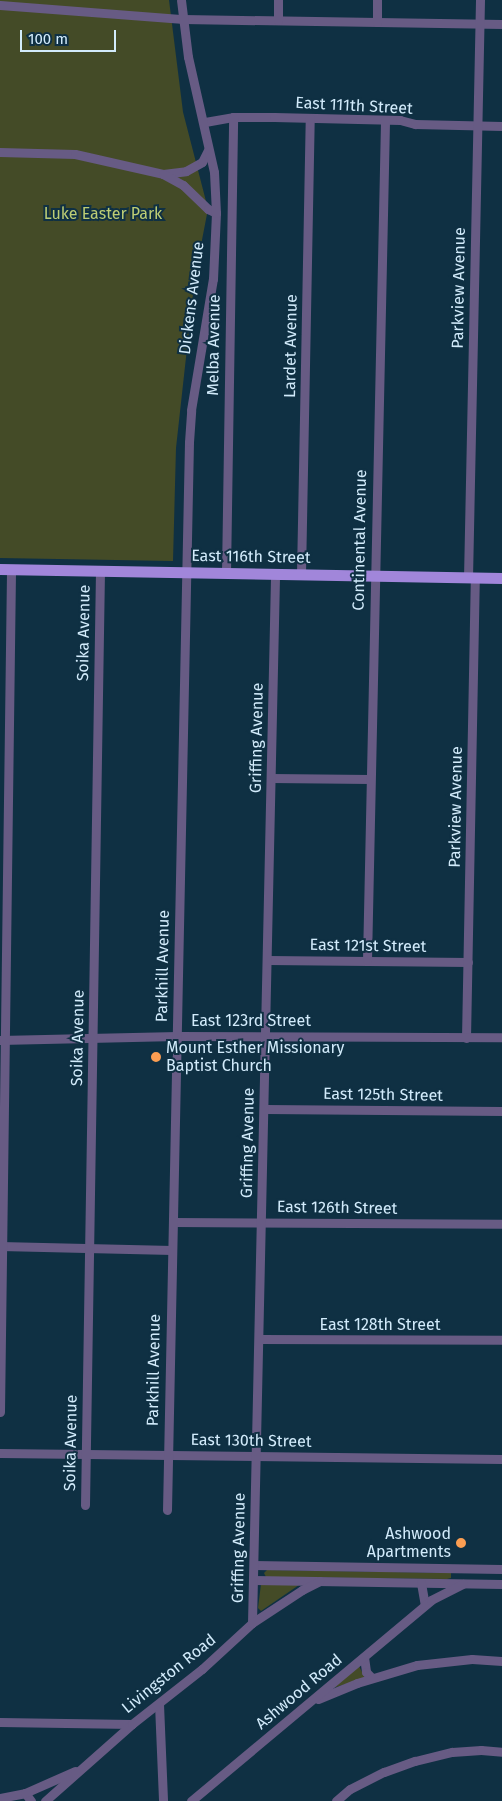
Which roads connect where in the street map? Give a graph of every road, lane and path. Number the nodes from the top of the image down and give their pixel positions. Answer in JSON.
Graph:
{"nodes":[{"id":1,"x":181,"y":0,"type":"edge"},
{"id":2,"x":278,"y":0,"type":"edge"},
{"id":3,"x":377,"y":0,"type":"edge"},
{"id":4,"x":480,"y":0,"type":"edge"},
{"id":5,"x":0,"y":5,"type":"edge"},
{"id":6,"x":183,"y":19,"type":"junction"},
{"id":7,"x":278,"y":20,"type":"junction"},
{"id":8,"x":377,"y":22,"type":"junction"},
{"id":9,"x":479,"y":24,"type":"junction"},
{"id":10,"x":502,"y":24,"type":"edge"},
{"id":11,"x":233,"y":117,"type":"junction"},
{"id":12,"x":310,"y":118,"type":"junction"},
{"id":13,"x":385,"y":120,"type":"junction"},
{"id":14,"x":205,"y":122,"type":"junction"},
{"id":15,"x":478,"y":125,"type":"junction"},
{"id":16,"x":502,"y":126,"type":"edge"},
{"id":17,"x":208,"y":150,"type":"junction"},
{"id":18,"x":0,"y":152,"type":"edge"},
{"id":19,"x":163,"y":174,"type":"junction"},
{"id":20,"x":216,"y":213,"type":"junction"},
{"id":21,"x":5,"y":569,"type":"edge"},
{"id":22,"x":100,"y":571,"type":"junction"},
{"id":23,"x":187,"y":572,"type":"junction"},
{"id":24,"x":226,"y":573,"type":"junction"},
{"id":25,"x":275,"y":574,"type":"junction"},
{"id":26,"x":301,"y":574,"type":"junction"},
{"id":27,"x":374,"y":576,"type":"junction"},
{"id":28,"x":471,"y":578,"type":"junction"},
{"id":29,"x":502,"y":578,"type":"edge"},
{"id":30,"x":4,"y":757,"type":"edge"},
{"id":31,"x":271,"y":778,"type":"junction"},
{"id":32,"x":370,"y":779,"type":"junction"},
{"id":33,"x":3,"y":853,"type":"edge"},
{"id":34,"x":3,"y":947,"type":"edge"},
{"id":35,"x":268,"y":960,"type":"junction"},
{"id":36,"x":367,"y":960,"type":"junction"},
{"id":37,"x":468,"y":962,"type":"junction"},
{"id":38,"x":177,"y":1036,"type":"junction"},
{"id":39,"x":266,"y":1036,"type":"junction"},
{"id":40,"x":502,"y":1037,"type":"edge"},
{"id":41,"x":93,"y":1038,"type":"junction"},
{"id":42,"x":466,"y":1038,"type":"junction"},
{"id":43,"x":3,"y":1040,"type":"edge"},
{"id":44,"x":264,"y":1109,"type":"junction"},
{"id":45,"x":502,"y":1111,"type":"edge"},
{"id":46,"x":172,"y":1222,"type":"junction"},
{"id":47,"x":261,"y":1222,"type":"junction"},
{"id":48,"x":502,"y":1224,"type":"edge"},
{"id":49,"x":2,"y":1246,"type":"edge"},
{"id":50,"x":90,"y":1249,"type":"junction"},
{"id":51,"x":172,"y":1250,"type":"junction"},
{"id":52,"x":259,"y":1339,"type":"junction"},
{"id":53,"x":502,"y":1340,"type":"edge"},
{"id":54,"x":0,"y":1412,"type":"edge"},
{"id":55,"x":0,"y":1454,"type":"edge"},
{"id":56,"x":86,"y":1454,"type":"junction"},
{"id":57,"x":167,"y":1455,"type":"junction"},
{"id":58,"x":256,"y":1456,"type":"junction"},
{"id":59,"x":502,"y":1459,"type":"edge"},
{"id":60,"x":85,"y":1505,"type":"dead end"},
{"id":61,"x":167,"y":1510,"type":"dead end"},
{"id":62,"x":254,"y":1565,"type":"junction"},
{"id":63,"x":464,"y":1569,"type":"junction"},
{"id":64,"x":502,"y":1570,"type":"edge"},
{"id":65,"x":254,"y":1580,"type":"junction"},
{"id":66,"x":320,"y":1581,"type":"junction"},
{"id":67,"x":421,"y":1583,"type":"junction"},
{"id":68,"x":463,"y":1584,"type":"junction"},
{"id":69,"x":502,"y":1584,"type":"edge"},
{"id":70,"x":426,"y":1605,"type":"junction"},
{"id":71,"x":252,"y":1623,"type":"junction"},
{"id":72,"x":364,"y":1657,"type":"junction"},
{"id":73,"x":502,"y":1660,"type":"edge"},
{"id":74,"x":372,"y":1678,"type":"junction"},
{"id":75,"x":311,"y":1702,"type":"junction"},
{"id":76,"x":159,"y":1704,"type":"junction"},
{"id":77,"x":0,"y":1722,"type":"edge"},
{"id":78,"x":132,"y":1724,"type":"junction"},
{"id":79,"x":502,"y":1752,"type":"edge"},
{"id":80,"x":82,"y":1768,"type":"junction"},
{"id":81,"x":25,"y":1793,"type":"junction"},
{"id":82,"x":0,"y":1798,"type":"edge"},
{"id":83,"x":31,"y":1801,"type":"edge"},
{"id":84,"x":45,"y":1801,"type":"edge"},
{"id":85,"x":163,"y":1801,"type":"edge"},
{"id":86,"x":191,"y":1801,"type":"edge"},
{"id":87,"x":336,"y":1801,"type":"edge"}],
"edges":[{"from":1,"to":6,"type":"street","name":"Dickens Avenue"},
{"from":2,"to":7,"type":"street"},
{"from":3,"to":8,"type":"street"},
{"from":4,"to":9,"type":"street","name":"Parkview Avenue"},
{"from":5,"to":6,"type":"street"},
{"from":6,"to":7,"type":"street"},
{"from":6,"to":14,"type":"street","name":"Dickens Avenue"},
{"from":7,"to":8,"type":"street"},
{"from":8,"to":9,"type":"street"},
{"from":9,"to":10,"type":"street"},
{"from":9,"to":15,"type":"street","name":"Parkview Avenue"},
{"from":11,"to":12,"type":"street","name":"East 111th Street"},
{"from":11,"to":14,"type":"street","name":"East 111th Street"},
{"from":11,"to":24,"type":"street","name":"Melba Avenue"},
{"from":12,"to":13,"type":"street","name":"East 111th Street"},
{"from":12,"to":26,"type":"street","name":"Lardet Avenue"},
{"from":13,"to":15,"type":"street","name":"East 111th Street"},
{"from":13,"to":27,"type":"street","name":"Continental Avenue"},
{"from":14,"to":17,"type":"street","name":"Dickens Avenue"},
{"from":15,"to":16,"type":"street","name":"East 111th Street"},
{"from":15,"to":28,"type":"street","name":"Parkview Avenue"},
{"from":17,"to":19,"type":"street"},
{"from":17,"to":20,"type":"street","name":"Dickens Avenue"},
{"from":18,"to":19,"type":"street"},
{"from":19,"to":20,"type":"street"},
{"from":20,"to":23,"type":"street","name":"Dickens Avenue"},
{"from":21,"to":22,"type":"main road","name":"East 116th Street"},
{"from":21,"to":30,"type":"street"},
{"from":22,"to":23,"type":"main road","name":"East 116th Street"},
{"from":22,"to":41,"type":"street","name":"Soika Avenue"},
{"from":23,"to":24,"type":"main road","name":"East 116th Street"},
{"from":23,"to":38,"type":"street","name":"Parkhill Avenue"},
{"from":24,"to":25,"type":"main road","name":"East 116th Street"},
{"from":25,"to":26,"type":"main road","name":"East 116th Street"},
{"from":25,"to":31,"type":"street","name":"Griffing Avenue"},
{"from":26,"to":27,"type":"main road","name":"East 116th Street"},
{"from":27,"to":28,"type":"main road","name":"East 116th Street"},
{"from":27,"to":32,"type":"street","name":"Continental Avenue"},
{"from":28,"to":29,"type":"main road","name":"East 116th Street"},
{"from":28,"to":37,"type":"street","name":"Parkview Avenue"},
{"from":30,"to":33,"type":"street"},
{"from":31,"to":32,"type":"street"},
{"from":31,"to":35,"type":"street","name":"Griffing Avenue"},
{"from":32,"to":36,"type":"street","name":"Continental Avenue"},
{"from":33,"to":34,"type":"street"},
{"from":34,"to":43,"type":"street"},
{"from":35,"to":36,"type":"street","name":"East 121st Street"},
{"from":35,"to":39,"type":"street","name":"Griffing Avenue"},
{"from":36,"to":37,"type":"street","name":"East 121st Street"},
{"from":37,"to":42,"type":"street","name":"Parkview Avenue"},
{"from":38,"to":39,"type":"street","name":"East 123rd Street"},
{"from":38,"to":41,"type":"street","name":"East 123rd Street"},
{"from":38,"to":46,"type":"street","name":"Parkhill Avenue"},
{"from":39,"to":42,"type":"street","name":"East 123rd Street"},
{"from":39,"to":44,"type":"street","name":"Griffing Avenue"},
{"from":40,"to":42,"type":"street","name":"East 123rd Street"},
{"from":41,"to":43,"type":"street","name":"East 123rd Street"},
{"from":41,"to":50,"type":"street","name":"Soika Avenue"},
{"from":43,"to":49,"type":"street"},
{"from":44,"to":45,"type":"street","name":"East 125th Street"},
{"from":44,"to":47,"type":"street","name":"Griffing Avenue"},
{"from":46,"to":47,"type":"street","name":"East 126th Street"},
{"from":46,"to":51,"type":"street","name":"Parkhill Avenue"},
{"from":47,"to":48,"type":"street","name":"East 126th Street"},
{"from":47,"to":52,"type":"street","name":"Griffing Avenue"},
{"from":49,"to":50,"type":"street"},
{"from":49,"to":54,"type":"street"},
{"from":50,"to":51,"type":"street"},
{"from":50,"to":56,"type":"street","name":"Soika Avenue"},
{"from":51,"to":57,"type":"street","name":"Parkhill Avenue"},
{"from":52,"to":53,"type":"street","name":"East 128th Street"},
{"from":52,"to":58,"type":"street","name":"Griffing Avenue"},
{"from":55,"to":56,"type":"street","name":"East 130th Street"},
{"from":56,"to":57,"type":"street","name":"East 130th Street"},
{"from":56,"to":60,"type":"street","name":"Soika Avenue"},
{"from":57,"to":58,"type":"street","name":"East 130th Street"},
{"from":57,"to":61,"type":"street","name":"Parkhill Avenue"},
{"from":58,"to":59,"type":"street","name":"East 130th Street"},
{"from":58,"to":62,"type":"street","name":"Griffing Avenue"},
{"from":62,"to":63,"type":"street"},
{"from":62,"to":65,"type":"street","name":"Griffing Avenue"},
{"from":63,"to":64,"type":"street"},
{"from":63,"to":68,"type":"street"},
{"from":65,"to":66,"type":"street"},
{"from":65,"to":71,"type":"street","name":"Griffing Avenue"},
{"from":66,"to":67,"type":"street"},
{"from":66,"to":71,"type":"street","name":"Livingston Road"},
{"from":67,"to":68,"type":"street"},
{"from":67,"to":70,"type":"street"},
{"from":68,"to":69,"type":"street"},
{"from":68,"to":70,"type":"street","name":"Ashwood Road"},
{"from":70,"to":72,"type":"street","name":"Ashwood Road"},
{"from":71,"to":76,"type":"street","name":"Livingston Road"},
{"from":72,"to":74,"type":"street"},
{"from":72,"to":75,"type":"street","name":"Ashwood Road"},
{"from":73,"to":74,"type":"street"},
{"from":74,"to":75,"type":"street"},
{"from":75,"to":86,"type":"street","name":"Ashwood Road"},
{"from":76,"to":78,"type":"street","name":"Livingston Road"},
{"from":76,"to":85,"type":"street"},
{"from":77,"to":78,"type":"street"},
{"from":78,"to":80,"type":"street","name":"Livingston Road"},
{"from":79,"to":87,"type":"street"},
{"from":80,"to":81,"type":"street"},
{"from":80,"to":84,"type":"street","name":"Livingston Road"},
{"from":81,"to":82,"type":"street"},
{"from":81,"to":83,"type":"street"}]}
